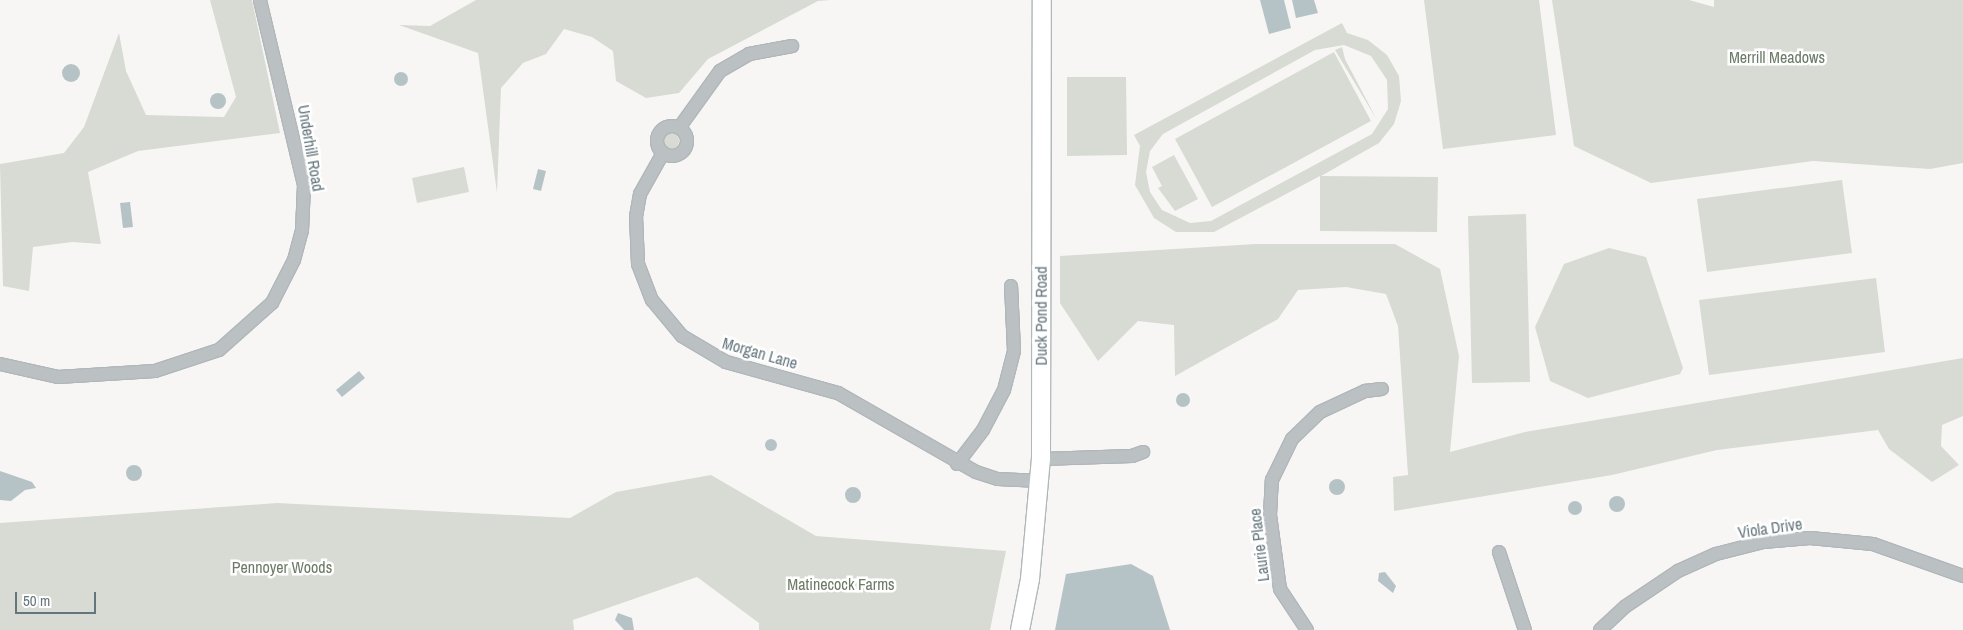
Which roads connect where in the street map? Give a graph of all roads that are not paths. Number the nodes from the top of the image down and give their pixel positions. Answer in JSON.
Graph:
{"nodes":[{"id":1,"x":260,"y":0,"type":"edge"},
{"id":2,"x":1042,"y":0,"type":"edge"},
{"id":3,"x":792,"y":46,"type":"dead end"},
{"id":4,"x":679,"y":128,"type":"junction"},
{"id":5,"x":662,"y":153,"type":"junction"},
{"id":6,"x":1011,"y":286,"type":"dead end"},
{"id":7,"x":0,"y":364,"type":"edge"},
{"id":8,"x":1382,"y":389,"type":"dead end"},
{"id":9,"x":1143,"y":452,"type":"dead end"},
{"id":10,"x":1041,"y":459,"type":"junction"},
{"id":11,"x":957,"y":464,"type":"junction"},
{"id":12,"x":1040,"y":480,"type":"junction"},
{"id":13,"x":1499,"y":552,"type":"dead end"},
{"id":14,"x":1963,"y":576,"type":"edge"},
{"id":15,"x":1020,"y":630,"type":"edge"},
{"id":16,"x":1307,"y":630,"type":"edge"},
{"id":17,"x":1524,"y":630,"type":"edge"},
{"id":18,"x":1600,"y":630,"type":"edge"}],
"edges":[{"from":1,"to":7,"type":"street","name":"Underhill Road"},
{"from":2,"to":10,"type":"street","name":"Duck Pond Road"},
{"from":3,"to":4,"type":"street"},
{"from":4,"to":5,"type":"street","name":"Morgan Lane"},
{"from":4,"to":5,"type":"street"},
{"from":5,"to":11,"type":"street","name":"Morgan Lane"},
{"from":6,"to":11,"type":"street"},
{"from":8,"to":16,"type":"street","name":"Laurie Place"},
{"from":9,"to":10,"type":"street"},
{"from":10,"to":12,"type":"street","name":"Duck Pond Road"},
{"from":11,"to":12,"type":"street","name":"Morgan Lane"},
{"from":12,"to":15,"type":"street","name":"Duck Pond Road"},
{"from":13,"to":17,"type":"street"},
{"from":14,"to":18,"type":"street","name":"Viola Drive"}]}
